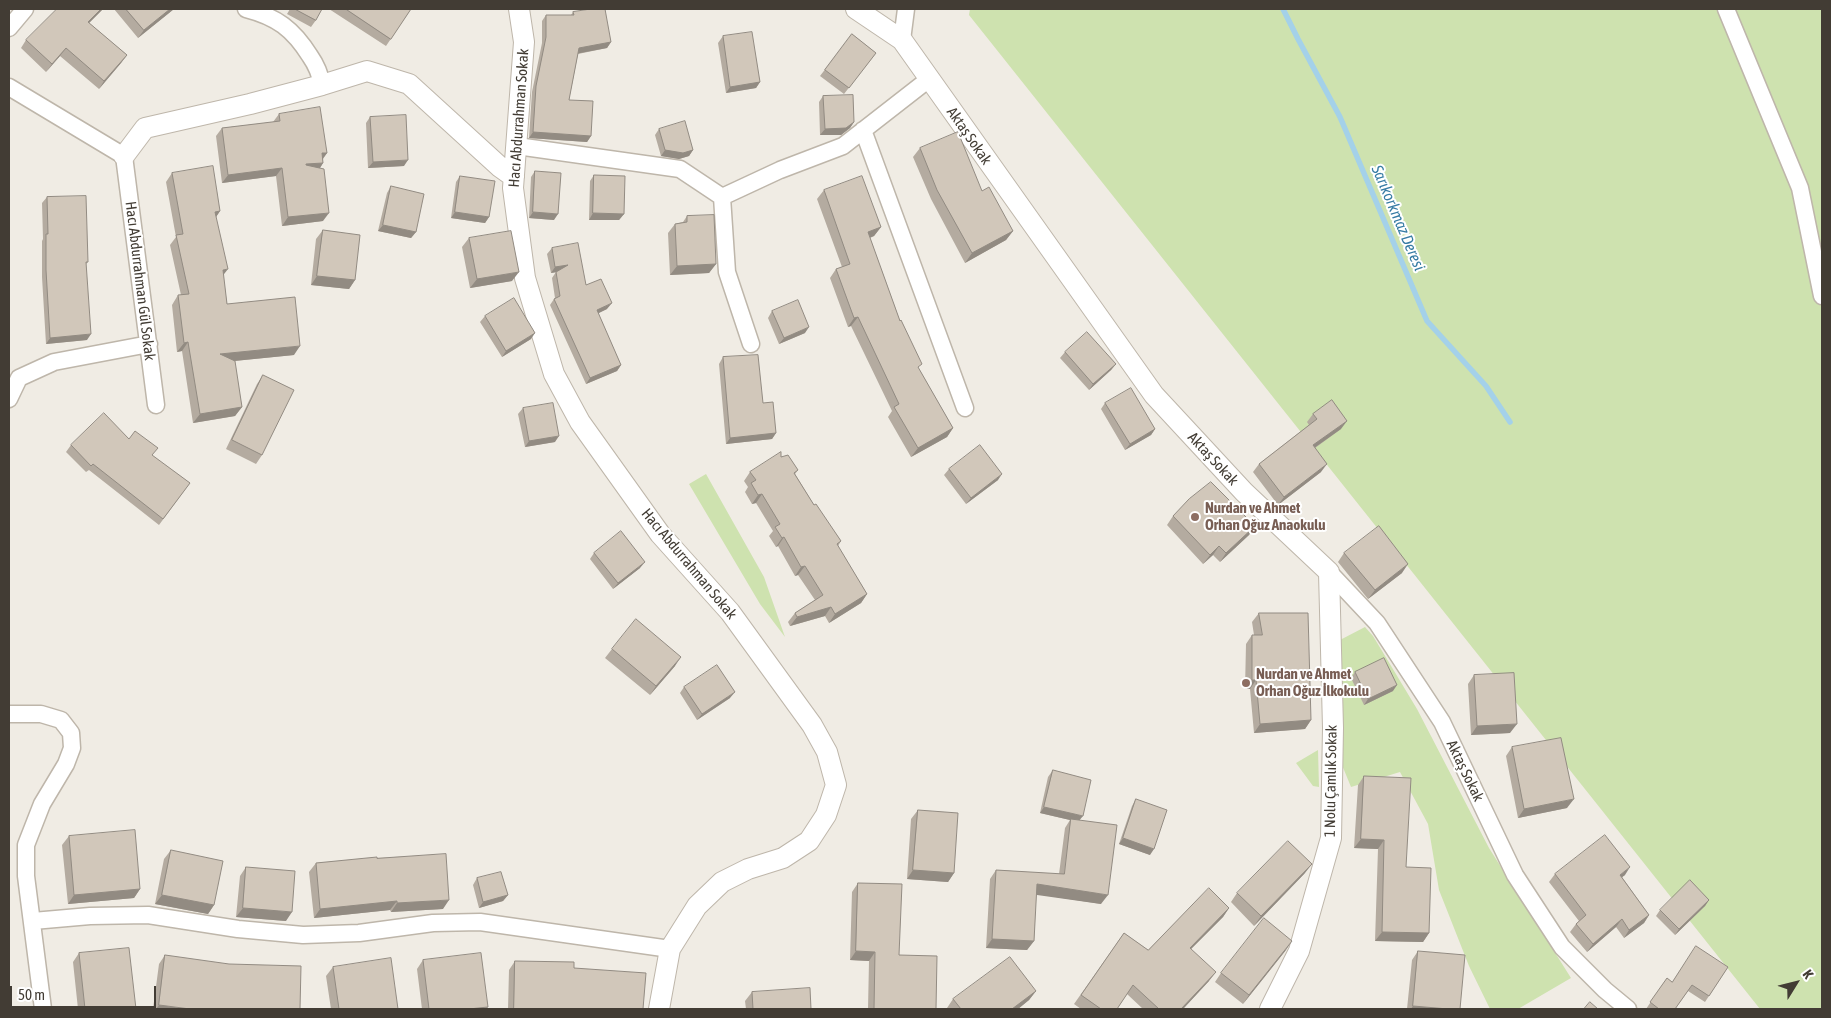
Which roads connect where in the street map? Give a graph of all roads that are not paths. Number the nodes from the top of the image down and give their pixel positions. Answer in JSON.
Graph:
{"nodes":[{"id":1,"x":25,"y":9,"type":"edge"},
{"id":2,"x":246,"y":9,"type":"edge"},
{"id":3,"x":520,"y":9,"type":"edge"},
{"id":4,"x":856,"y":9,"type":"edge"},
{"id":5,"x":906,"y":9,"type":"edge"},
{"id":6,"x":1726,"y":9,"type":"edge"},
{"id":7,"x":9,"y":28,"type":"edge"},
{"id":8,"x":902,"y":40,"type":"junction"},
{"id":9,"x":930,"y":79,"type":"junction"},
{"id":10,"x":322,"y":85,"type":"junction"},
{"id":11,"x":9,"y":87,"type":"edge"},
{"id":12,"x":863,"y":130,"type":"junction"},
{"id":13,"x":517,"y":146,"type":"junction"},
{"id":14,"x":124,"y":156,"type":"junction"},
{"id":15,"x":514,"y":177,"type":"junction"},
{"id":16,"x":722,"y":196,"type":"junction"},
{"id":17,"x":1822,"y":296,"type":"edge"},
{"id":18,"x":148,"y":344,"type":"junction"},
{"id":19,"x":751,"y":344,"type":"dead end"},
{"id":20,"x":9,"y":399,"type":"edge"},
{"id":21,"x":156,"y":405,"type":"dead end"},
{"id":22,"x":965,"y":408,"type":"dead end"},
{"id":23,"x":1329,"y":572,"type":"junction"},
{"id":24,"x":9,"y":714,"type":"edge"},
{"id":25,"x":32,"y":921,"type":"junction"},
{"id":26,"x":670,"y":949,"type":"junction"},
{"id":27,"x":44,"y":1009,"type":"edge"},
{"id":28,"x":659,"y":1009,"type":"edge"},
{"id":29,"x":1270,"y":1009,"type":"edge"},
{"id":30,"x":1628,"y":1009,"type":"edge"}],
"edges":[{"from":1,"to":7,"type":"street"},
{"from":2,"to":10,"type":"street"},
{"from":3,"to":13,"type":"street","name":"Hacı Abdurrahman Sokak"},
{"from":4,"to":8,"type":"street","name":"Aktaş Sokak"},
{"from":5,"to":8,"type":"street"},
{"from":6,"to":17,"type":"street"},
{"from":8,"to":9,"type":"street","name":"Aktaş Sokak"},
{"from":9,"to":12,"type":"street"},
{"from":9,"to":23,"type":"street","name":"Aktaş Sokak"},
{"from":10,"to":14,"type":"street"},
{"from":10,"to":15,"type":"street"},
{"from":11,"to":14,"type":"street"},
{"from":12,"to":16,"type":"street"},
{"from":12,"to":22,"type":"street"},
{"from":13,"to":15,"type":"street","name":"Hacı Abdurrahman Sokak"},
{"from":13,"to":16,"type":"street"},
{"from":14,"to":18,"type":"street","name":"Hacı Abdurrahman Gül Sokak"},
{"from":15,"to":26,"type":"street","name":"Hacı Abdurrahman Sokak"},
{"from":16,"to":19,"type":"street"},
{"from":18,"to":20,"type":"street"},
{"from":18,"to":21,"type":"street","name":"Hacı Abdurrahman Gül Sokak"},
{"from":23,"to":29,"type":"street","name":"1 Nolu Çamlık Sokak"},
{"from":23,"to":30,"type":"street","name":"Aktaş Sokak"},
{"from":24,"to":25,"type":"street"},
{"from":25,"to":26,"type":"street"},
{"from":25,"to":27,"type":"street"},
{"from":26,"to":28,"type":"street","name":"Hacı Abdurrahman Sokak"}]}
